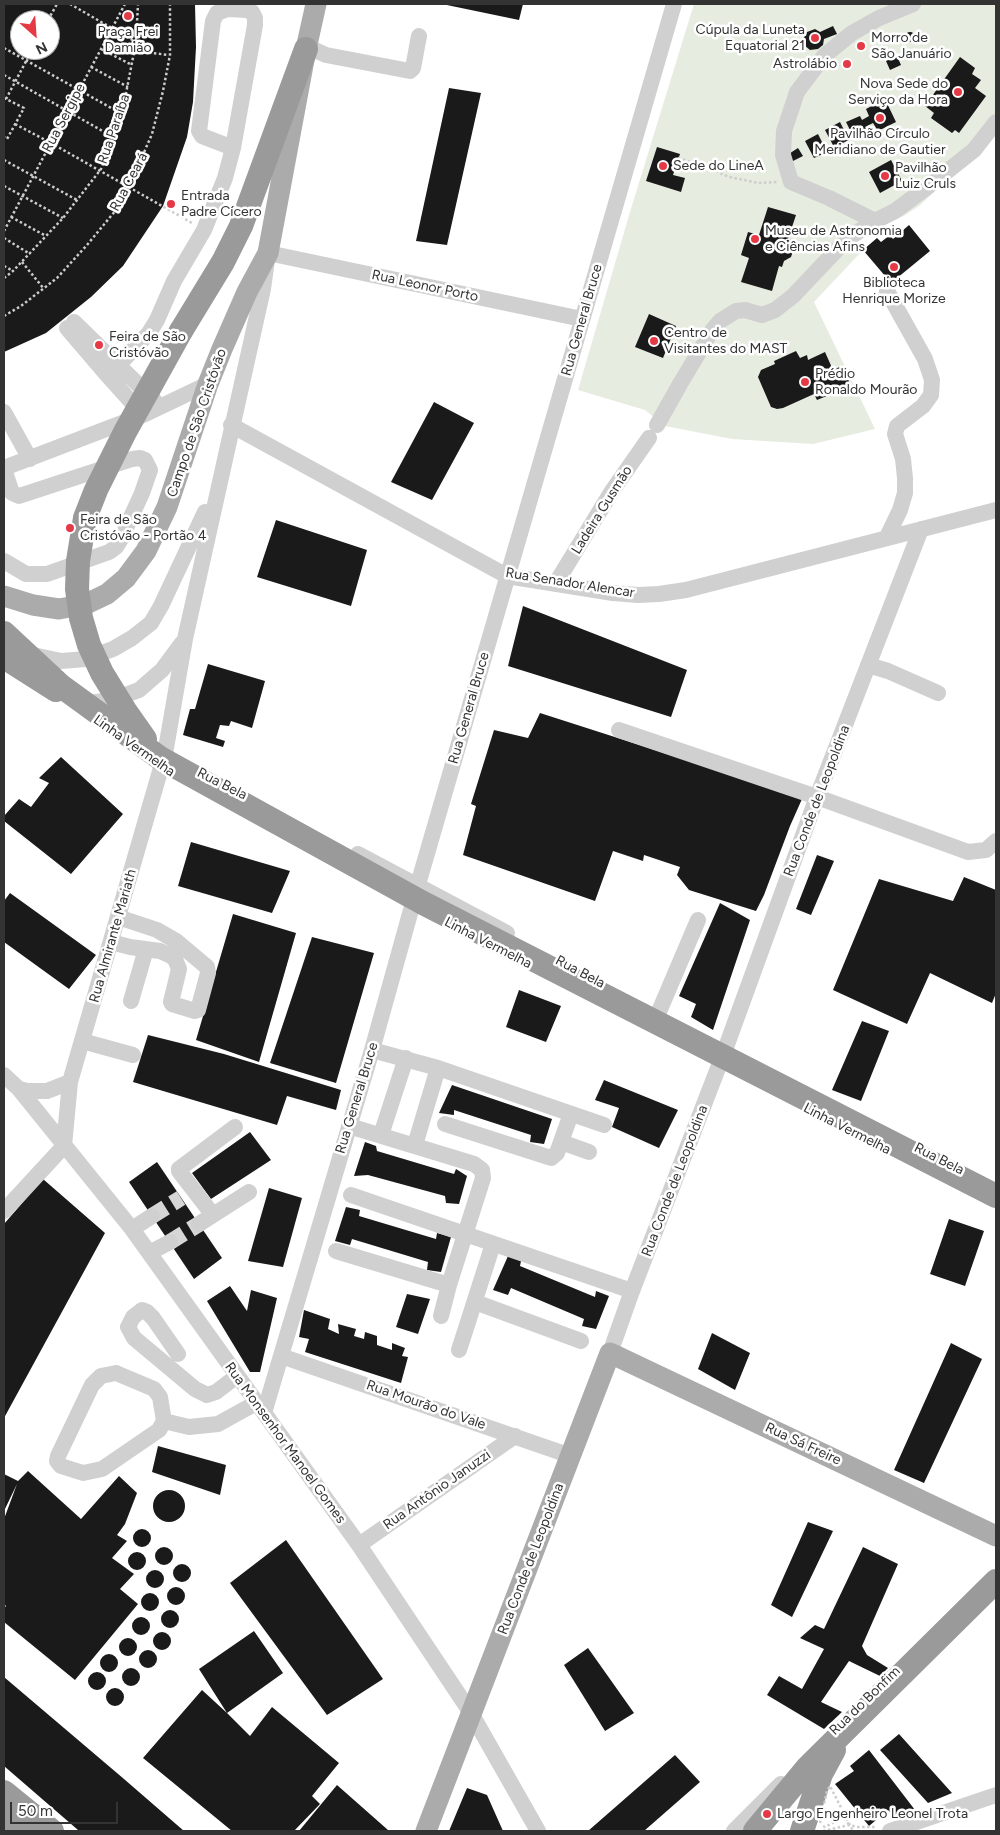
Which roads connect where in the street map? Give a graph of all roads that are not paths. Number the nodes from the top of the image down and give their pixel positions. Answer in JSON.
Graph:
{"nodes":[{"id":1,"x":316,"y":4,"type":"edge"},
{"id":2,"x":674,"y":4,"type":"edge"},
{"id":3,"x":913,"y":4,"type":"edge"},
{"id":4,"x":419,"y":36,"type":"dead end"},
{"id":5,"x":306,"y":47,"type":"junction"},
{"id":6,"x":996,"y":122,"type":"edge"},
{"id":7,"x":233,"y":148,"type":"junction"},
{"id":8,"x":875,"y":220,"type":"junction"},
{"id":9,"x":268,"y":253,"type":"junction"},
{"id":10,"x":887,"y":291,"type":"dead end"},
{"id":11,"x":582,"y":319,"type":"junction"},
{"id":12,"x":71,"y":325,"type":"dead end"},
{"id":13,"x":113,"y":371,"type":"junction"},
{"id":14,"x":208,"y":384,"type":"junction"},
{"id":15,"x":161,"y":406,"type":"junction"},
{"id":16,"x":4,"y":412,"type":"edge"},
{"id":17,"x":143,"y":415,"type":"junction"},
{"id":18,"x":231,"y":425,"type":"junction"},
{"id":19,"x":30,"y":459,"type":"junction"},
{"id":20,"x":4,"y":469,"type":"edge"},
{"id":21,"x":218,"y":485,"type":"junction"},
{"id":22,"x":996,"y":510,"type":"edge"},
{"id":23,"x":921,"y":529,"type":"junction"},
{"id":24,"x":887,"y":537,"type":"junction"},
{"id":25,"x":4,"y":561,"type":"edge"},
{"id":26,"x":507,"y":576,"type":"junction"},
{"id":27,"x":556,"y":583,"type":"junction"},
{"id":28,"x":4,"y":596,"type":"edge"},
{"id":29,"x":4,"y":635,"type":"edge"},
{"id":30,"x":185,"y":639,"type":"junction"},
{"id":31,"x":4,"y":641,"type":"edge"},
{"id":32,"x":33,"y":655,"type":"joint"},
{"id":33,"x":4,"y":657,"type":"edge"},
{"id":34,"x":868,"y":665,"type":"junction"},
{"id":35,"x":4,"y":666,"type":"edge"},
{"id":36,"x":56,"y":690,"type":"junction"},
{"id":37,"x":938,"y":693,"type":"dead end"},
{"id":38,"x":620,"y":730,"type":"dead end"},
{"id":39,"x":163,"y":756,"type":"junction"},
{"id":40,"x":817,"y":797,"type":"junction"},
{"id":41,"x":996,"y":841,"type":"edge"},
{"id":42,"x":418,"y":885,"type":"junction"},
{"id":43,"x":118,"y":916,"type":"junction"},
{"id":44,"x":698,"y":920,"type":"dead end"},
{"id":45,"x":111,"y":942,"type":"junction"},
{"id":46,"x":146,"y":949,"type":"junction"},
{"id":47,"x":131,"y":1001,"type":"dead end"},
{"id":48,"x":658,"y":1014,"type":"junction"},
{"id":49,"x":82,"y":1041,"type":"junction"},
{"id":50,"x":372,"y":1050,"type":"junction"},
{"id":51,"x":725,"y":1050,"type":"junction"},
{"id":52,"x":133,"y":1055,"type":"dead end"},
{"id":53,"x":406,"y":1058,"type":"junction"},
{"id":54,"x":438,"y":1068,"type":"junction"},
{"id":55,"x":4,"y":1075,"type":"edge"},
{"id":56,"x":70,"y":1082,"type":"junction"},
{"id":57,"x":19,"y":1089,"type":"junction"},
{"id":58,"x":571,"y":1114,"type":"junction"},
{"id":59,"x":445,"y":1124,"type":"dead end"},
{"id":60,"x":604,"y":1125,"type":"dead end"},
{"id":61,"x":348,"y":1126,"type":"junction"},
{"id":62,"x":235,"y":1128,"type":"dead end"},
{"id":63,"x":381,"y":1135,"type":"junction"},
{"id":64,"x":560,"y":1142,"type":"junction"},
{"id":65,"x":415,"y":1145,"type":"junction"},
{"id":66,"x":64,"y":1146,"type":"junction"},
{"id":67,"x":589,"y":1152,"type":"dead end"},
{"id":68,"x":996,"y":1188,"type":"edge"},
{"id":69,"x":249,"y":1192,"type":"dead end"},
{"id":70,"x":351,"y":1195,"type":"dead end"},
{"id":71,"x":996,"y":1196,"type":"edge"},
{"id":72,"x":996,"y":1206,"type":"edge"},
{"id":73,"x":4,"y":1211,"type":"edge"},
{"id":74,"x":152,"y":1216,"type":"tunnel mouth"},
{"id":75,"x":132,"y":1229,"type":"junction"},
{"id":76,"x":464,"y":1234,"type":"junction"},
{"id":77,"x":170,"y":1242,"type":"tunnel mouth"},
{"id":78,"x":493,"y":1244,"type":"junction"},
{"id":79,"x":336,"y":1251,"type":"dead end"},
{"id":80,"x":149,"y":1253,"type":"junction"},
{"id":81,"x":449,"y":1285,"type":"junction"},
{"id":82,"x":632,"y":1291,"type":"junction"},
{"id":83,"x":475,"y":1302,"type":"junction"},
{"id":84,"x":441,"y":1316,"type":"dead end"},
{"id":85,"x":581,"y":1341,"type":"dead end"},
{"id":86,"x":459,"y":1350,"type":"dead end"},
{"id":87,"x":610,"y":1353,"type":"junction"},
{"id":88,"x":178,"y":1354,"type":"dead end"},
{"id":89,"x":281,"y":1356,"type":"junction"},
{"id":90,"x":237,"y":1376,"type":"junction"},
{"id":91,"x":260,"y":1408,"type":"junction"},
{"id":92,"x":164,"y":1420,"type":"junction"},
{"id":93,"x":515,"y":1436,"type":"junction"},
{"id":94,"x":571,"y":1456,"type":"junction"},
{"id":95,"x":996,"y":1536,"type":"edge"},
{"id":96,"x":359,"y":1544,"type":"junction"},
{"id":97,"x":996,"y":1572,"type":"edge"},
{"id":98,"x":996,"y":1581,"type":"edge"},
{"id":99,"x":865,"y":1711,"type":"junction"},
{"id":100,"x":471,"y":1713,"type":"junction"},
{"id":101,"x":4,"y":1792,"type":"edge"},
{"id":102,"x":996,"y":1795,"type":"edge"},
{"id":103,"x":4,"y":1799,"type":"edge"},
{"id":104,"x":4,"y":1815,"type":"edge"},
{"id":105,"x":24,"y":1831,"type":"edge"},
{"id":106,"x":42,"y":1831,"type":"edge"},
{"id":107,"x":52,"y":1831,"type":"edge"},
{"id":108,"x":426,"y":1831,"type":"edge"},
{"id":109,"x":538,"y":1831,"type":"edge"},
{"id":110,"x":734,"y":1831,"type":"edge"},
{"id":111,"x":754,"y":1831,"type":"edge"},
{"id":112,"x":802,"y":1831,"type":"edge"},
{"id":113,"x":890,"y":1831,"type":"edge"},
{"id":114,"x":919,"y":1831,"type":"edge"}],
"edges":[{"from":1,"to":5,"type":"main road","name":"Campo de São Cristóvão"},
{"from":2,"to":11,"type":"street","name":"Rua General Bruce"},
{"from":3,"to":8,"type":"street"},
{"from":4,"to":5,"type":"street"},
{"from":5,"to":9,"type":"main road","name":"Campo de São Cristóvão"},
{"from":5,"to":39,"type":"highway","bridge":true},
{"from":6,"to":8,"type":"street","name":"Ladeira Gusmão"},
{"from":7,"to":7,"type":"street"},
{"from":7,"to":13,"type":"street"},
{"from":8,"to":27,"type":"street","name":"Ladeira Gusmão"},
{"from":9,"to":11,"type":"street","name":"Rua Leonor Porto"},
{"from":9,"to":14,"type":"main road","name":"Campo de São Cristóvão"},
{"from":9,"to":18,"type":"street","name":"Campo de São Cristóvão"},
{"from":10,"to":24,"type":"street"},
{"from":11,"to":26,"type":"street","name":"Rua General Bruce"},
{"from":12,"to":13,"type":"street"},
{"from":13,"to":15,"type":"street"},
{"from":13,"to":17,"type":"street"},
{"from":14,"to":15,"type":"street"},
{"from":14,"to":28,"type":"main road","name":"Campo de São Cristóvão"},
{"from":15,"to":17,"type":"street"},
{"from":16,"to":19,"type":"street"},
{"from":17,"to":19,"type":"street"},
{"from":18,"to":21,"type":"street","name":"Campo de São Cristóvão"},
{"from":18,"to":26,"type":"street","name":"Rua Senador Alencar"},
{"from":19,"to":20,"type":"street"},
{"from":20,"to":25,"type":"street"},
{"from":21,"to":30,"type":"street","name":"Campo de São Cristóvão"},
{"from":21,"to":32,"type":"street","name":"Campo de São Cristóvão"},
{"from":22,"to":23,"type":"street","name":"Rua Senador Alencar"},
{"from":23,"to":24,"type":"street","name":"Rua Senador Alencar"},
{"from":23,"to":34,"type":"street","name":"Rua Conde de Leopoldina"},
{"from":24,"to":27,"type":"street","name":"Rua Senador Alencar"},
{"from":26,"to":27,"type":"street","name":"Rua Senador Alencar"},
{"from":26,"to":42,"type":"street","name":"Rua General Bruce"},
{"from":29,"to":32,"type":"highway"},
{"from":29,"to":39,"type":"highway","name":"Linha Vermelha","bridge":true},
{"from":30,"to":35,"type":"street","name":"Campo de São Cristóvão"},
{"from":30,"to":39,"type":"street","name":"Rua Almirante Mariath"},
{"from":31,"to":36,"type":"highway","name":"Linha Vermelha"},
{"from":33,"to":36,"type":"highway"},
{"from":34,"to":37,"type":"street"},
{"from":34,"to":40,"type":"street","name":"Rua Conde de Leopoldina"},
{"from":36,"to":72,"type":"highway","name":"Linha Vermelha"},
{"from":38,"to":40,"type":"street"},
{"from":39,"to":42,"type":"street","name":"Rua Bela"},
{"from":39,"to":43,"type":"street","name":"Rua Almirante Mariath"},
{"from":39,"to":71,"type":"highway","name":"Linha Vermelha","bridge":true},
{"from":40,"to":41,"type":"street"},
{"from":40,"to":51,"type":"street","name":"Rua Conde de Leopoldina"},
{"from":42,"to":48,"type":"street","name":"Rua Bela"},
{"from":42,"to":50,"type":"street","name":"Rua General Bruce"},
{"from":43,"to":45,"type":"street","name":"Rua Almirante Mariath"},
{"from":43,"to":46,"type":"street"},
{"from":44,"to":48,"type":"street"},
{"from":45,"to":46,"type":"street"},
{"from":45,"to":49,"type":"street","name":"Rua Almirante Mariath"},
{"from":46,"to":47,"type":"street"},
{"from":48,"to":51,"type":"street","name":"Rua Bela"},
{"from":49,"to":52,"type":"street"},
{"from":49,"to":56,"type":"street","name":"Rua Almirante Mariath"},
{"from":50,"to":53,"type":"street"},
{"from":50,"to":61,"type":"street","name":"Rua General Bruce"},
{"from":51,"to":68,"type":"street","name":"Rua Bela"},
{"from":51,"to":82,"type":"street","name":"Rua Conde de Leopoldina"},
{"from":53,"to":54,"type":"street"},
{"from":53,"to":63,"type":"street"},
{"from":54,"to":58,"type":"street"},
{"from":54,"to":65,"type":"street"},
{"from":55,"to":57,"type":"street","name":"Rua Monsenhor Manoel Gomes"},
{"from":56,"to":57,"type":"street"},
{"from":56,"to":66,"type":"street","name":"Rua Almirante Mariath"},
{"from":57,"to":66,"type":"street","name":"Rua Monsenhor Manoel Gomes"},
{"from":58,"to":60,"type":"street"},
{"from":58,"to":64,"type":"street"},
{"from":59,"to":64,"type":"street"},
{"from":61,"to":63,"type":"street"},
{"from":61,"to":89,"type":"street","name":"Rua General Bruce"},
{"from":62,"to":69,"type":"street"},
{"from":63,"to":65,"type":"street"},
{"from":64,"to":67,"type":"street"},
{"from":65,"to":76,"type":"street"},
{"from":66,"to":73,"type":"street"},
{"from":66,"to":75,"type":"street","name":"Rua Monsenhor Manoel Gomes"},
{"from":70,"to":76,"type":"street"},
{"from":74,"to":75,"type":"street"},
{"from":75,"to":80,"type":"street","name":"Rua Monsenhor Manoel Gomes"},
{"from":76,"to":78,"type":"street"},
{"from":76,"to":81,"type":"street"},
{"from":77,"to":80,"type":"street"},
{"from":78,"to":82,"type":"street"},
{"from":78,"to":83,"type":"street"},
{"from":79,"to":81,"type":"street"},
{"from":80,"to":90,"type":"street","name":"Rua Monsenhor Manoel Gomes"},
{"from":81,"to":84,"type":"street"},
{"from":82,"to":87,"type":"street","name":"Rua Conde de Leopoldina"},
{"from":83,"to":85,"type":"street"},
{"from":83,"to":86,"type":"street"},
{"from":87,"to":94,"type":"main road","name":"Rua Conde de Leopoldina"},
{"from":87,"to":95,"type":"main road","name":"Rua Sá Freire"},
{"from":88,"to":90,"type":"street"},
{"from":89,"to":91,"type":"street","name":"Rua General Bruce"},
{"from":89,"to":93,"type":"street","name":"Rua Mourão do Vale"},
{"from":90,"to":91,"type":"street","name":"Rua Monsenhor Manoel Gomes"},
{"from":91,"to":92,"type":"street"},
{"from":91,"to":96,"type":"street","name":"Rua Monsenhor Manoel Gomes"},
{"from":92,"to":92,"type":"street"},
{"from":93,"to":94,"type":"street","name":"Rua Mourão do Vale"},
{"from":93,"to":96,"type":"street","name":"Rua Antônio Januzzi"},
{"from":94,"to":100,"type":"main road","name":"Rua Conde de Leopoldina"},
{"from":96,"to":100,"type":"street","name":"Rua Monsenhor Manoel Gomes"},
{"from":97,"to":110,"type":"street","name":"Rua do Bonfim"},
{"from":98,"to":99,"type":"highway"},
{"from":99,"to":111,"type":"highway"},
{"from":99,"to":112,"type":"highway"},
{"from":100,"to":108,"type":"main road","name":"Rua Conde de Leopoldina"},
{"from":100,"to":109,"type":"street","name":"Rua Monsenhor Manoel Gomes"},
{"from":101,"to":107,"type":"highway"},
{"from":102,"to":113,"type":"street"},
{"from":102,"to":114,"type":"street"},
{"from":103,"to":106,"type":"main road"},
{"from":104,"to":105,"type":"highway"}]}
